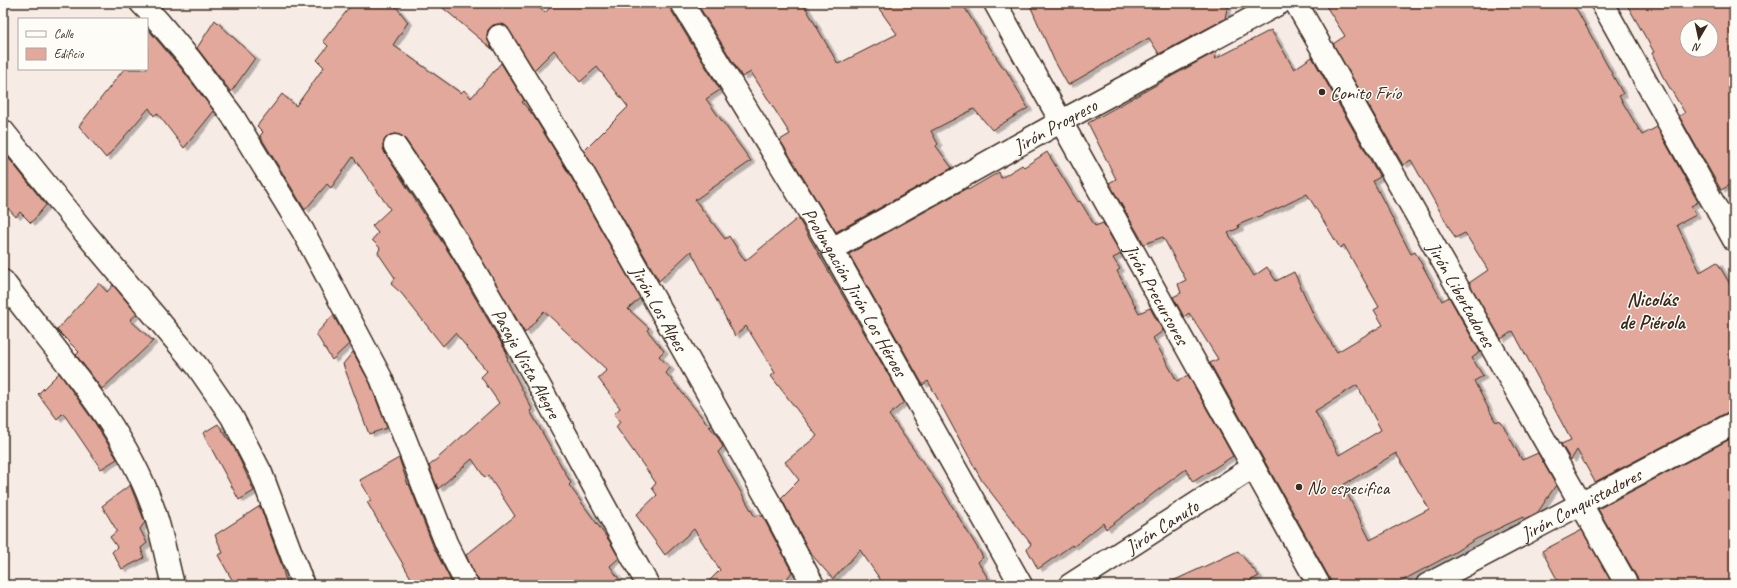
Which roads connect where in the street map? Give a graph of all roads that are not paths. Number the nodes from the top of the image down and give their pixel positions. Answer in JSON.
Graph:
{"nodes":[{"id":1,"x":141,"y":3,"type":"edge"},
{"id":2,"x":682,"y":3,"type":"edge"},
{"id":3,"x":995,"y":3,"type":"edge"},
{"id":4,"x":1280,"y":3,"type":"edge"},
{"id":5,"x":1296,"y":3,"type":"edge"},
{"id":6,"x":1602,"y":3,"type":"edge"},
{"id":7,"x":499,"y":36,"type":"dead end"},
{"id":8,"x":1060,"y":122,"type":"junction"},
{"id":9,"x":3,"y":131,"type":"edge"},
{"id":10,"x":396,"y":146,"type":"dead end"},
{"id":11,"x":1734,"y":240,"type":"edge"},
{"id":12,"x":832,"y":249,"type":"junction"},
{"id":13,"x":3,"y":281,"type":"edge"},
{"id":14,"x":1734,"y":423,"type":"edge"},
{"id":15,"x":1253,"y":467,"type":"junction"},
{"id":16,"x":1580,"y":503,"type":"junction"},
{"id":17,"x":173,"y":585,"type":"edge"},
{"id":18,"x":303,"y":585,"type":"edge"},
{"id":19,"x":467,"y":585,"type":"edge"},
{"id":20,"x":648,"y":585,"type":"edge"},
{"id":21,"x":812,"y":585,"type":"edge"},
{"id":22,"x":1021,"y":585,"type":"edge"},
{"id":23,"x":1070,"y":585,"type":"edge"},
{"id":24,"x":1319,"y":585,"type":"edge"},
{"id":25,"x":1427,"y":585,"type":"edge"},
{"id":26,"x":1627,"y":585,"type":"edge"}],
"edges":[{"from":1,"to":19,"type":"street"},
{"from":2,"to":12,"type":"street","name":"Prolongación Jirón Los Héroes"},
{"from":3,"to":8,"type":"street","name":"Jirón Precursores"},
{"from":4,"to":8,"type":"street","name":"Jirón Progreso"},
{"from":5,"to":16,"type":"street","name":"Jirón Libertadores"},
{"from":6,"to":11,"type":"street"},
{"from":7,"to":21,"type":"street","name":"Jirón Los Alpes"},
{"from":8,"to":12,"type":"street","name":"Jirón Progreso"},
{"from":8,"to":15,"type":"street","name":"Jirón Precursores"},
{"from":9,"to":18,"type":"street"},
{"from":10,"to":20,"type":"street","name":"Pasaje Vista Alegre"},
{"from":12,"to":22,"type":"street","name":"Prolongación Jirón Los Héroes"},
{"from":13,"to":17,"type":"street"},
{"from":14,"to":16,"type":"street","name":"Jirón Conquistadores"},
{"from":15,"to":23,"type":"street","name":"Jirón Canuto"},
{"from":15,"to":24,"type":"street","name":"Jirón Precursores"},
{"from":16,"to":25,"type":"street","name":"Jirón Conquistadores"},
{"from":16,"to":26,"type":"street","name":"Jirón Libertadores"}]}
